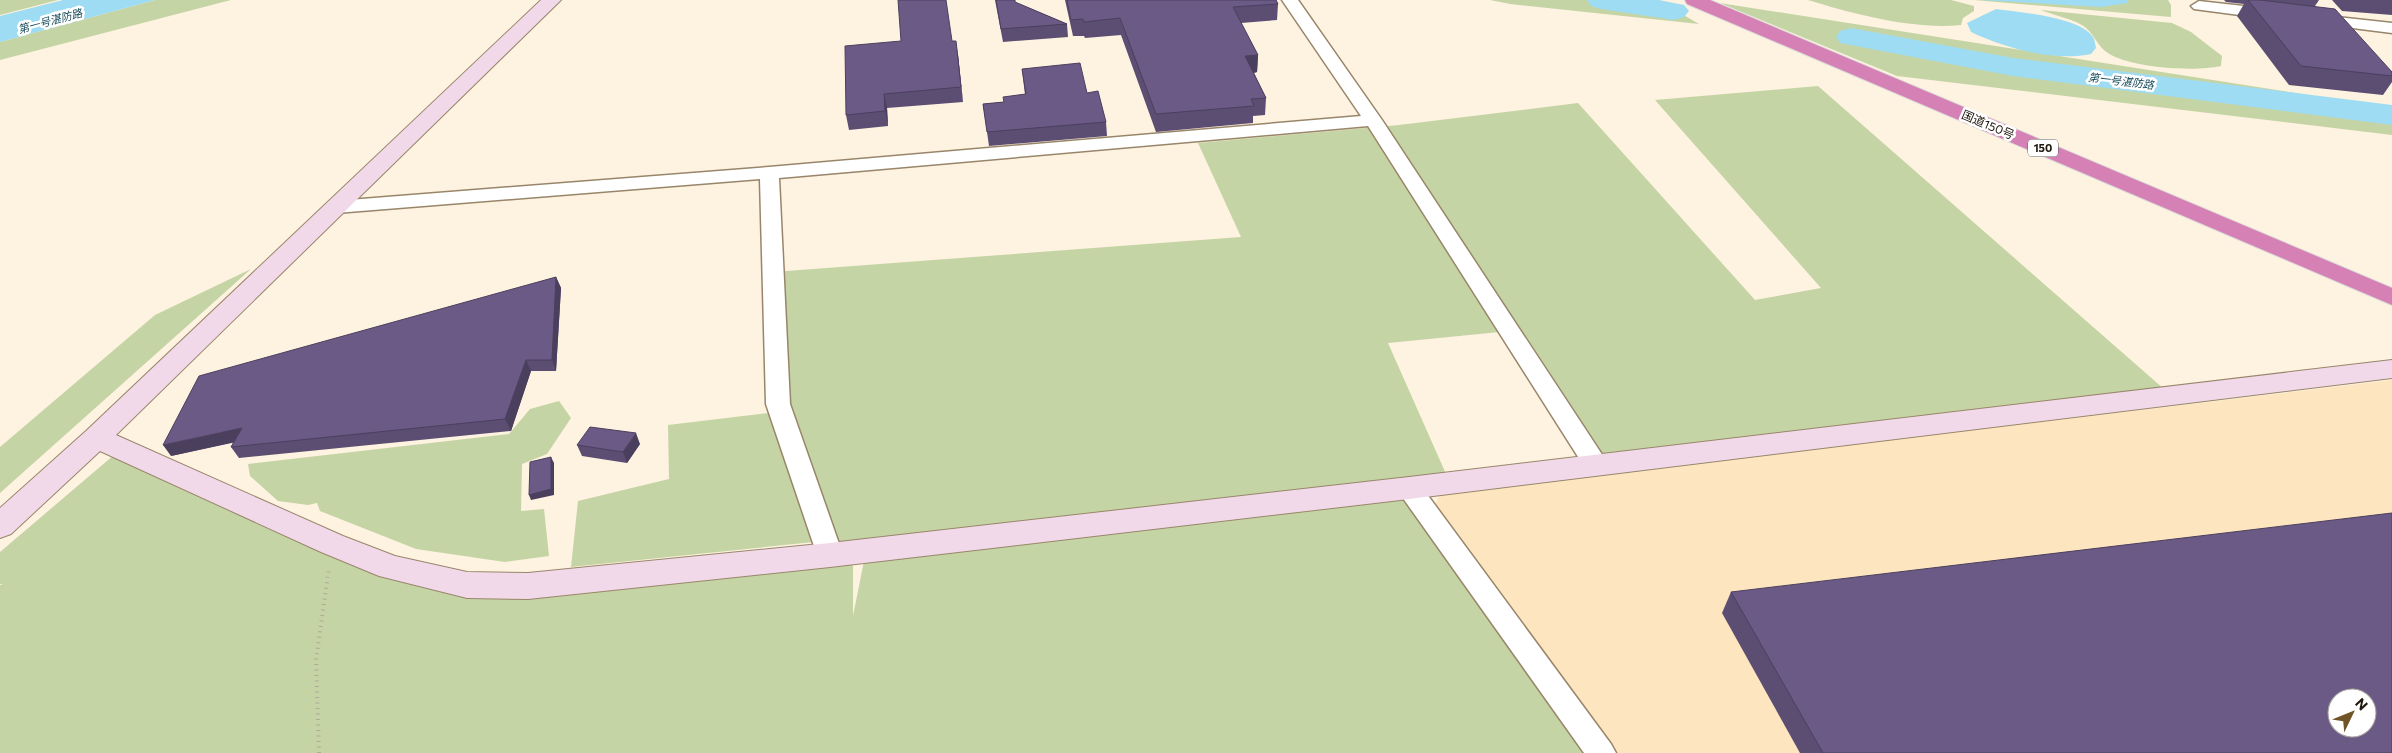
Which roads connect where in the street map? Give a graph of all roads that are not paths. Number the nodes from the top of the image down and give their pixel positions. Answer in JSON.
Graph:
{"nodes":[{"id":1,"x":552,"y":0,"type":"edge"},
{"id":2,"x":1290,"y":0,"type":"edge"},
{"id":3,"x":1694,"y":0,"type":"edge"},
{"id":4,"x":2199,"y":6,"type":"edge"},
{"id":5,"x":2286,"y":16,"type":"edge"},
{"id":6,"x":2305,"y":18,"type":"edge"},
{"id":7,"x":2392,"y":28,"type":"edge"},
{"id":8,"x":1373,"y":120,"type":"junction"},
{"id":9,"x":769,"y":173,"type":"junction"},
{"id":10,"x":336,"y":207,"type":"junction"},
{"id":11,"x":2392,"y":297,"type":"edge"},
{"id":12,"x":2392,"y":369,"type":"edge"},
{"id":13,"x":96,"y":438,"type":"junction"},
{"id":14,"x":1596,"y":464,"type":"junction"},
{"id":15,"x":1409,"y":488,"type":"junction"},
{"id":16,"x":0,"y":526,"type":"edge"},
{"id":17,"x":830,"y":555,"type":"junction"},
{"id":18,"x":1601,"y":753,"type":"edge"}],
"edges":[{"from":1,"to":10,"type":"street"},
{"from":2,"to":8,"type":"street"},
{"from":3,"to":11,"type":"highway","name":"国道150号","number":"150"},
{"from":4,"to":5,"type":"street"},
{"from":6,"to":7,"type":"street"},
{"from":8,"to":9,"type":"street"},
{"from":8,"to":14,"type":"street"},
{"from":9,"to":10,"type":"street"},
{"from":9,"to":17,"type":"street"},
{"from":10,"to":13,"type":"street"},
{"from":12,"to":14,"type":"street"},
{"from":13,"to":16,"type":"street"},
{"from":13,"to":17,"type":"street"},
{"from":14,"to":15,"type":"street"},
{"from":15,"to":17,"type":"street"},
{"from":15,"to":18,"type":"street"}]}
